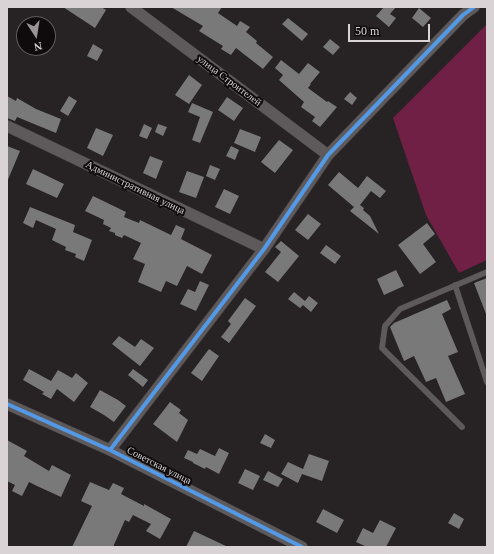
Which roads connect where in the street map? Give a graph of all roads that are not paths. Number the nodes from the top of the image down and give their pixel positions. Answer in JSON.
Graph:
{"nodes":[{"id":1,"x":131,"y":7,"type":"edge"},
{"id":2,"x":474,"y":7,"type":"edge"},
{"id":3,"x":7,"y":126,"type":"edge"},
{"id":4,"x":328,"y":155,"type":"junction"},
{"id":5,"x":264,"y":249,"type":"junction"},
{"id":6,"x":487,"y":272,"type":"edge"},
{"id":7,"x":455,"y":284,"type":"junction"},
{"id":8,"x":487,"y":382,"type":"edge"},
{"id":9,"x":7,"y":404,"type":"edge"},
{"id":10,"x":462,"y":427,"type":"dead end"},
{"id":11,"x":110,"y":450,"type":"junction"},
{"id":12,"x":302,"y":547,"type":"edge"}],
"edges":[{"from":1,"to":4,"type":"street","name":"улица Строителей"},
{"from":2,"to":4,"type":"street"},
{"from":3,"to":5,"type":"street","name":"Административная улица"},
{"from":4,"to":5,"type":"street"},
{"from":5,"to":11,"type":"street"},
{"from":6,"to":7,"type":"lane"},
{"from":7,"to":8,"type":"lane"},
{"from":7,"to":10,"type":"lane"},
{"from":9,"to":11,"type":"street","name":"Советская улица"},
{"from":11,"to":12,"type":"street","name":"Советская улица"}]}
